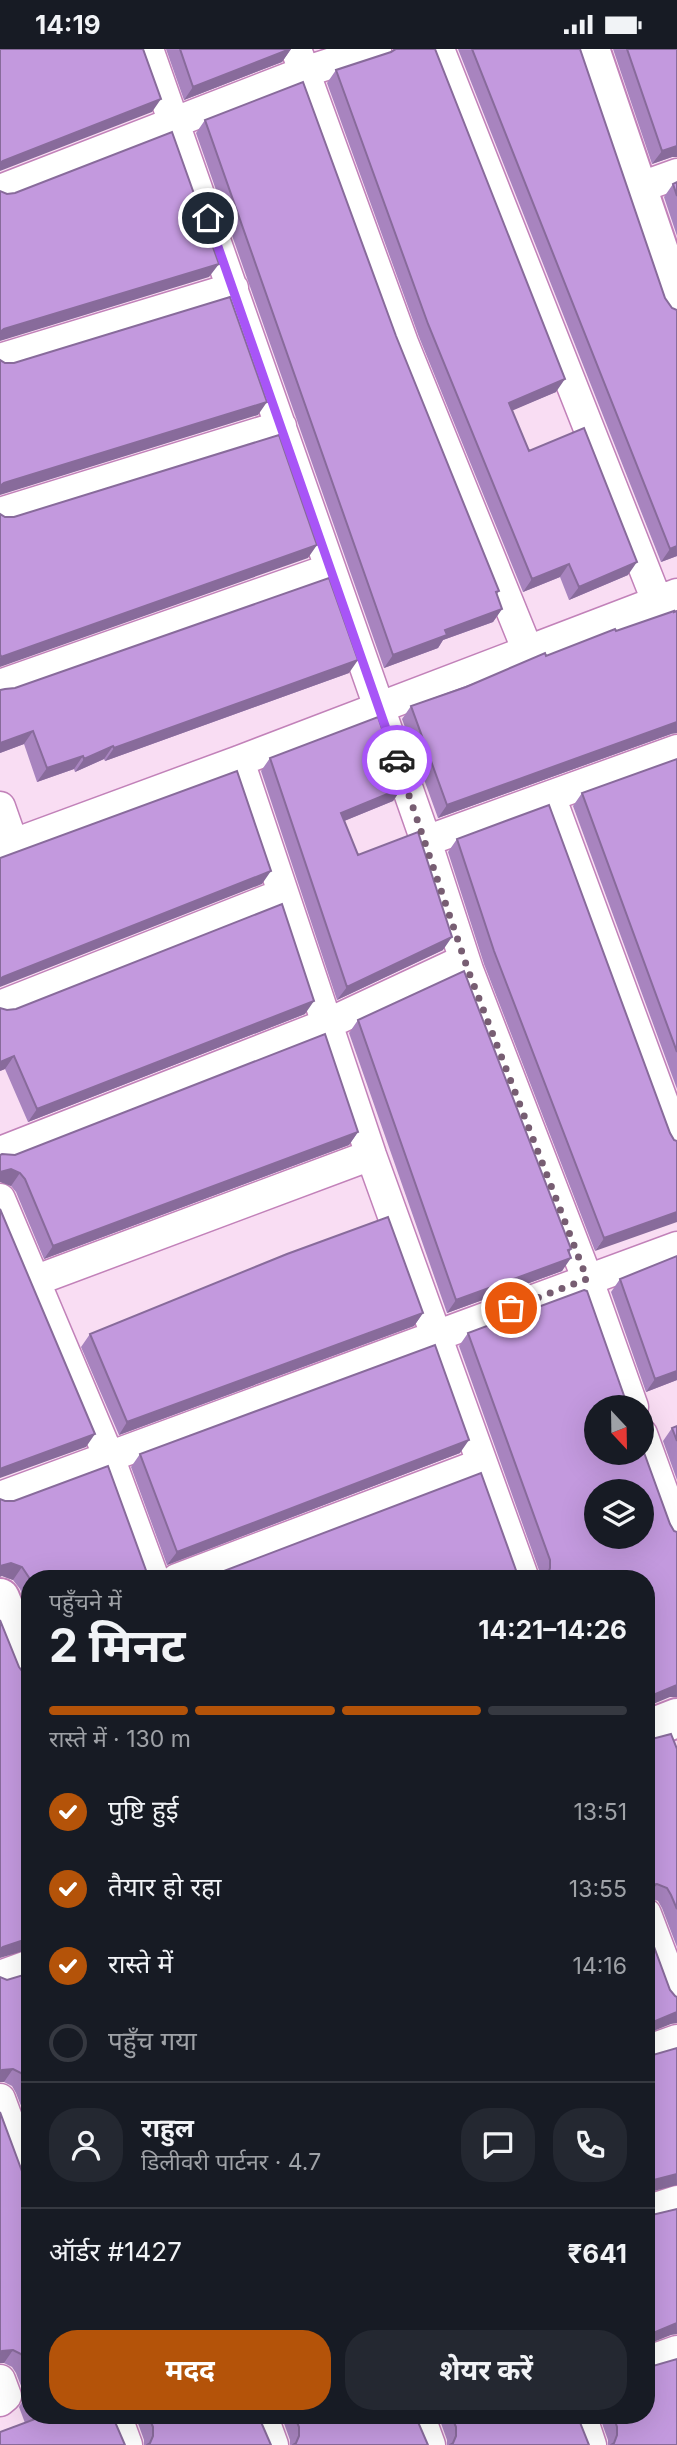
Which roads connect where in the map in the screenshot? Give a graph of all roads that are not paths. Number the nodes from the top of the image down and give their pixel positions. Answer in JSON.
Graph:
{"nodes":[{"id":1,"x":148,"y":49,"type":"edge"},
{"id":2,"x":376,"y":49,"type":"edge"},
{"id":3,"x":439,"y":49,"type":"edge"},
{"id":4,"x":590,"y":49,"type":"edge"},
{"id":5,"x":300,"y":61,"type":"edge"},
{"id":6,"x":175,"y":124,"type":"junction"},
{"id":7,"x":677,"y":174,"type":"edge"},
{"id":8,"x":638,"y":188,"type":"junction"},
{"id":9,"x":0,"y":190,"type":"edge"},
{"id":10,"x":233,"y":288,"type":"junction"},
{"id":11,"x":677,"y":304,"type":"edge"},
{"id":12,"x":0,"y":359,"type":"edge"},
{"id":13,"x":281,"y":426,"type":"junction"},
{"id":14,"x":0,"y":513,"type":"edge"},
{"id":15,"x":330,"y":569,"type":"junction"},
{"id":16,"x":667,"y":597,"type":"edge"},
{"id":17,"x":527,"y":649,"type":"junction"},
{"id":18,"x":0,"y":685,"type":"edge"},
{"id":19,"x":379,"y":708,"type":"junction"},
{"id":20,"x":677,"y":750,"type":"edge"},
{"id":21,"x":239,"y":761,"type":"junction"},
{"id":22,"x":550,"y":796,"type":"junction"},
{"id":23,"x":0,"y":807,"type":"edge"},
{"id":24,"x":426,"y":841,"type":"junction"},
{"id":25,"x":6,"y":847,"type":"edge"},
{"id":26,"x":283,"y":894,"type":"junction"},
{"id":27,"x":464,"y":960,"type":"junction"},
{"id":28,"x":0,"y":1006,"type":"edge"},
{"id":29,"x":327,"y":1024,"type":"junction"},
{"id":30,"x":677,"y":1140,"type":"edge"},
{"id":31,"x":0,"y":1152,"type":"edge"},
{"id":32,"x":371,"y":1155,"type":"junction"},
{"id":33,"x":0,"y":1199,"type":"edge"},
{"id":34,"x":677,"y":1247,"type":"edge"},
{"id":35,"x":587,"y":1279,"type":"junction"},
{"id":36,"x":34,"y":1281,"type":"junction"},
{"id":37,"x":436,"y":1337,"type":"junction"},
{"id":38,"x":629,"y":1395,"type":"edge"},
{"id":39,"x":109,"y":1457,"type":"junction"},
{"id":40,"x":481,"y":1464,"type":"junction"},
{"id":41,"x":654,"y":1465,"type":"edge"},
{"id":42,"x":0,"y":1497,"type":"edge"},
{"id":43,"x":676,"y":1525,"type":"edge"},
{"id":44,"x":151,"y":1570,"type":"edge"},
{"id":45,"x":201,"y":1570,"type":"edge"},
{"id":46,"x":521,"y":1570,"type":"edge"},
{"id":47,"x":0,"y":1598,"type":"edge"},
{"id":48,"x":21,"y":1649,"type":"edge"},
{"id":49,"x":677,"y":1718,"type":"edge"},
{"id":50,"x":655,"y":1727,"type":"edge"},
{"id":51,"x":655,"y":1938,"type":"edge"},
{"id":52,"x":677,"y":1996,"type":"edge"},
{"id":53,"x":677,"y":2040,"type":"edge"},
{"id":54,"x":655,"y":2048,"type":"edge"},
{"id":55,"x":0,"y":2099,"type":"edge"},
{"id":56,"x":21,"y":2156,"type":"edge"},
{"id":57,"x":677,"y":2200,"type":"edge"},
{"id":58,"x":655,"y":2208,"type":"edge"},
{"id":59,"x":677,"y":2351,"type":"edge"},
{"id":60,"x":655,"y":2359,"type":"edge"},
{"id":61,"x":0,"y":2380,"type":"edge"},
{"id":62,"x":0,"y":2401,"type":"edge"},
{"id":63,"x":119,"y":2424,"type":"edge"},
{"id":64,"x":265,"y":2424,"type":"edge"},
{"id":65,"x":422,"y":2424,"type":"edge"},
{"id":66,"x":584,"y":2424,"type":"edge"},
{"id":67,"x":127,"y":2445,"type":"edge"},
{"id":68,"x":273,"y":2445,"type":"edge"},
{"id":69,"x":430,"y":2445,"type":"edge"},
{"id":70,"x":591,"y":2445,"type":"edge"}],
"edges":[{"from":1,"to":6,"type":"street"},
{"from":2,"to":5,"type":"street"},
{"from":3,"to":16,"type":"street"},
{"from":4,"to":8,"type":"street"},
{"from":5,"to":6,"type":"street"},
{"from":5,"to":17,"type":"street"},
{"from":6,"to":9,"type":"street"},
{"from":6,"to":10,"type":"street"},
{"from":7,"to":8,"type":"street"},
{"from":8,"to":11,"type":"street"},
{"from":10,"to":12,"type":"street"},
{"from":10,"to":13,"type":"street"},
{"from":13,"to":14,"type":"street"},
{"from":13,"to":15,"type":"street"},
{"from":15,"to":18,"type":"street"},
{"from":15,"to":19,"type":"street"},
{"from":16,"to":17,"type":"street"},
{"from":17,"to":19,"type":"street"},
{"from":19,"to":21,"type":"street"},
{"from":19,"to":24,"type":"street"},
{"from":20,"to":22,"type":"street"},
{"from":21,"to":25,"type":"street"},
{"from":21,"to":26,"type":"street"},
{"from":22,"to":24,"type":"street"},
{"from":22,"to":30,"type":"street"},
{"from":23,"to":25,"type":"street"},
{"from":24,"to":27,"type":"street"},
{"from":26,"to":28,"type":"street"},
{"from":26,"to":29,"type":"street"},
{"from":27,"to":29,"type":"street"},
{"from":27,"to":35,"type":"street"},
{"from":29,"to":31,"type":"street"},
{"from":29,"to":32,"type":"street"},
{"from":32,"to":36,"type":"street"},
{"from":32,"to":37,"type":"street"},
{"from":33,"to":36,"type":"street"},
{"from":34,"to":35,"type":"street"},
{"from":35,"to":37,"type":"street"},
{"from":35,"to":38,"type":"street"},
{"from":36,"to":39,"type":"street"},
{"from":37,"to":39,"type":"street"},
{"from":37,"to":40,"type":"street"},
{"from":39,"to":42,"type":"street"},
{"from":39,"to":44,"type":"street"},
{"from":40,"to":45,"type":"street"},
{"from":40,"to":46,"type":"street"},
{"from":41,"to":43,"type":"street"},
{"from":47,"to":48,"type":"street"},
{"from":49,"to":50,"type":"street"},
{"from":51,"to":52,"type":"street"},
{"from":53,"to":54,"type":"street"},
{"from":55,"to":56,"type":"street"},
{"from":57,"to":58,"type":"street"},
{"from":59,"to":60,"type":"street"},
{"from":61,"to":62,"type":"street"},
{"from":63,"to":67,"type":"street"},
{"from":64,"to":68,"type":"street"},
{"from":65,"to":69,"type":"street"},
{"from":66,"to":70,"type":"street"}]}
